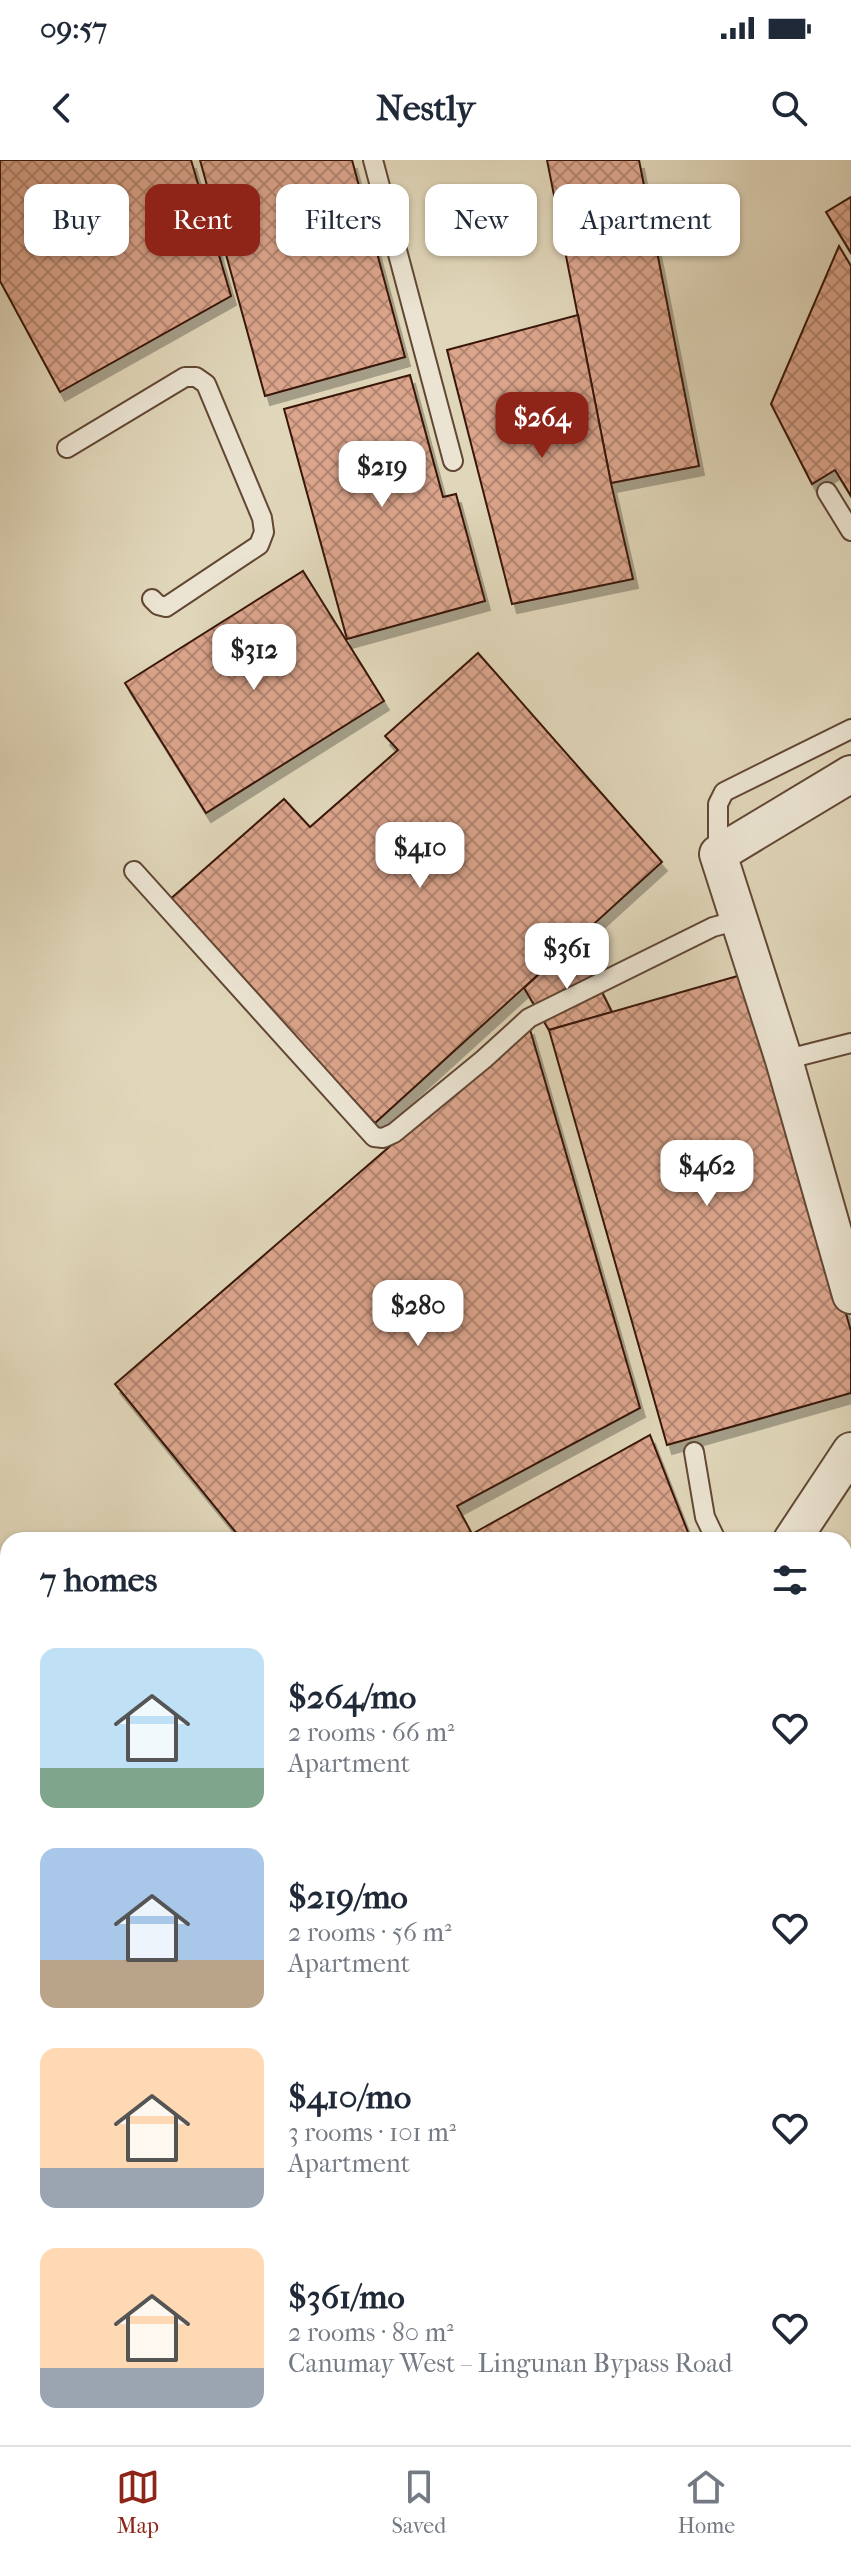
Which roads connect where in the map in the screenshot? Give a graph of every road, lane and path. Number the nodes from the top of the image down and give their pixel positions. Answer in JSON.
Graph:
{"nodes":[{"id":1,"x":373,"y":160,"type":"edge"},
{"id":2,"x":67,"y":448,"type":"dead end"},
{"id":3,"x":453,"y":461,"type":"dead end"},
{"id":4,"x":827,"y":492,"type":"dead end"},
{"id":5,"x":851,"y":531,"type":"edge"},
{"id":6,"x":152,"y":599,"type":"dead end"},
{"id":7,"x":851,"y":729,"type":"edge"},
{"id":8,"x":851,"y":774,"type":"edge"},
{"id":9,"x":718,"y":854,"type":"junction"},
{"id":10,"x":134,"y":871,"type":"dead end"},
{"id":11,"x":739,"y":920,"type":"junction"},
{"id":12,"x":851,"y":1043,"type":"edge"},
{"id":13,"x":784,"y":1060,"type":"junction"},
{"id":14,"x":851,"y":1295,"type":"edge"},
{"id":15,"x":851,"y":1451,"type":"edge"},
{"id":16,"x":694,"y":1452,"type":"dead end"},
{"id":17,"x":712,"y":1532,"type":"edge"},
{"id":18,"x":797,"y":1532,"type":"edge"}],
"edges":[{"from":1,"to":3,"type":"lane"},
{"from":2,"to":6,"type":"lane"},
{"from":4,"to":5,"type":"lane"},
{"from":7,"to":9,"type":"lane"},
{"from":8,"to":9,"type":"street"},
{"from":9,"to":11,"type":"street"},
{"from":10,"to":11,"type":"lane"},
{"from":11,"to":13,"type":"street"},
{"from":12,"to":13,"type":"lane"},
{"from":13,"to":14,"type":"street"},
{"from":15,"to":18,"type":"street"},
{"from":16,"to":17,"type":"lane"}]}
